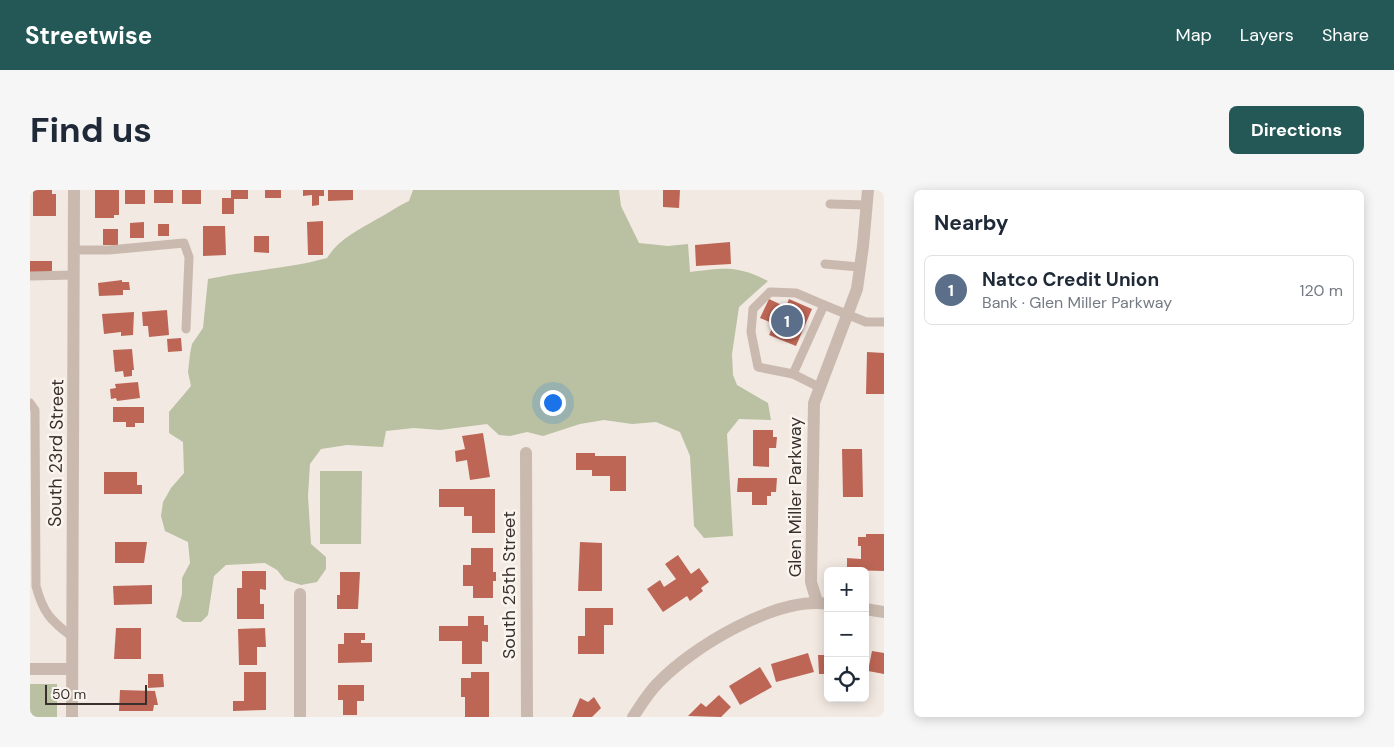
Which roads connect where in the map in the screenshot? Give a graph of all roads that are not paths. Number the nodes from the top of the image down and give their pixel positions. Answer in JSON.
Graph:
{"nodes":[{"id":1,"x":74,"y":190,"type":"edge"},
{"id":2,"x":868,"y":190,"type":"edge"},
{"id":3,"x":830,"y":204,"type":"dead end"},
{"id":4,"x":867,"y":205,"type":"junction"},
{"id":5,"x":74,"y":250,"type":"junction"},
{"id":6,"x":825,"y":264,"type":"dead end"},
{"id":7,"x":859,"y":266,"type":"junction"},
{"id":8,"x":74,"y":275,"type":"junction"},
{"id":9,"x":30,"y":276,"type":"edge"},
{"id":10,"x":824,"y":305,"type":"junction"},
{"id":11,"x":848,"y":315,"type":"junction"},
{"id":12,"x":884,"y":322,"type":"edge"},
{"id":13,"x":186,"y":329,"type":"dead end"},
{"id":14,"x":793,"y":374,"type":"junction"},
{"id":15,"x":819,"y":387,"type":"junction"},
{"id":16,"x":30,"y":403,"type":"edge"},
{"id":17,"x":526,"y":453,"type":"dead end"},
{"id":18,"x":300,"y":594,"type":"dead end"},
{"id":19,"x":822,"y":603,"type":"edge"},
{"id":20,"x":869,"y":610,"type":"edge"},
{"id":21,"x":884,"y":612,"type":"edge"},
{"id":22,"x":72,"y":636,"type":"junction"},
{"id":23,"x":30,"y":669,"type":"edge"},
{"id":24,"x":71,"y":669,"type":"junction"},
{"id":25,"x":72,"y":717,"type":"edge"},
{"id":26,"x":300,"y":717,"type":"edge"},
{"id":27,"x":527,"y":717,"type":"edge"},
{"id":28,"x":633,"y":717,"type":"edge"}],
"edges":[{"from":1,"to":5,"type":"street","name":"South 23rd Street"},
{"from":2,"to":4,"type":"street","name":"Glen Miller Parkway"},
{"from":3,"to":4,"type":"lane"},
{"from":4,"to":7,"type":"street","name":"Glen Miller Parkway"},
{"from":5,"to":8,"type":"street","name":"South 23rd Street"},
{"from":5,"to":13,"type":"lane"},
{"from":6,"to":7,"type":"lane"},
{"from":7,"to":11,"type":"street","name":"Glen Miller Parkway"},
{"from":8,"to":9,"type":"lane"},
{"from":8,"to":22,"type":"street","name":"South 23rd Street"},
{"from":10,"to":11,"type":"lane"},
{"from":10,"to":14,"type":"lane"},
{"from":10,"to":14,"type":"lane"},
{"from":11,"to":12,"type":"lane"},
{"from":11,"to":15,"type":"street","name":"Glen Miller Parkway"},
{"from":14,"to":15,"type":"lane"},
{"from":15,"to":19,"type":"street","name":"Glen Miller Parkway"},
{"from":16,"to":22,"type":"lane"},
{"from":17,"to":27,"type":"street","name":"South 25th Street"},
{"from":18,"to":26,"type":"street"},
{"from":19,"to":28,"type":"street"},
{"from":20,"to":21,"type":"street"},
{"from":22,"to":24,"type":"street","name":"South 23rd Street"},
{"from":23,"to":24,"type":"street"},
{"from":24,"to":25,"type":"street","name":"South 23rd Street"}]}
